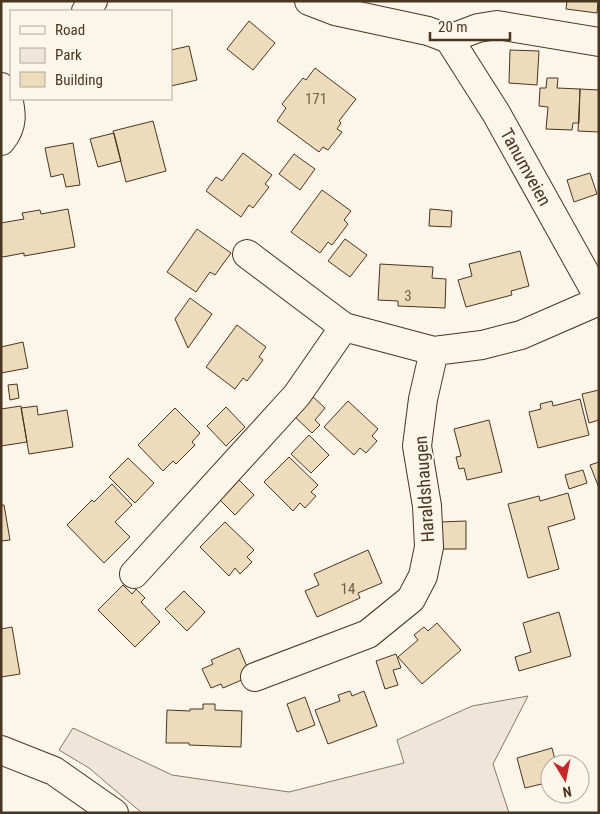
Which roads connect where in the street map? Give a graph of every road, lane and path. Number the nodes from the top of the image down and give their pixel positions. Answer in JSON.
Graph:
{"nodes":[{"id":1,"x":310,"y":1,"type":"edge"},
{"id":2,"x":449,"y":39,"type":"junction"},
{"id":3,"x":599,"y":42,"type":"edge"},
{"id":4,"x":7,"y":89,"type":"edge"},
{"id":5,"x":1,"y":141,"type":"edge"},
{"id":6,"x":247,"y":254,"type":"dead end"},
{"id":7,"x":599,"y":300,"type":"edge"},
{"id":8,"x":344,"y":327,"type":"junction"},
{"id":9,"x":434,"y":351,"type":"junction"},
{"id":10,"x":134,"y":574,"type":"dead end"},
{"id":11,"x":255,"y":677,"type":"dead end"},
{"id":12,"x":1,"y":750,"type":"edge"},
{"id":13,"x":114,"y":813,"type":"edge"}],
"edges":[{"from":1,"to":2,"type":"street"},
{"from":2,"to":3,"type":"street"},
{"from":2,"to":7,"type":"street","name":"Tanumveien"},
{"from":4,"to":5,"type":"street"},
{"from":6,"to":8,"type":"street"},
{"from":7,"to":9,"type":"street"},
{"from":8,"to":9,"type":"street"},
{"from":8,"to":10,"type":"street"},
{"from":9,"to":11,"type":"street","name":"Haraldshaugen"},
{"from":12,"to":13,"type":"street"}]}
